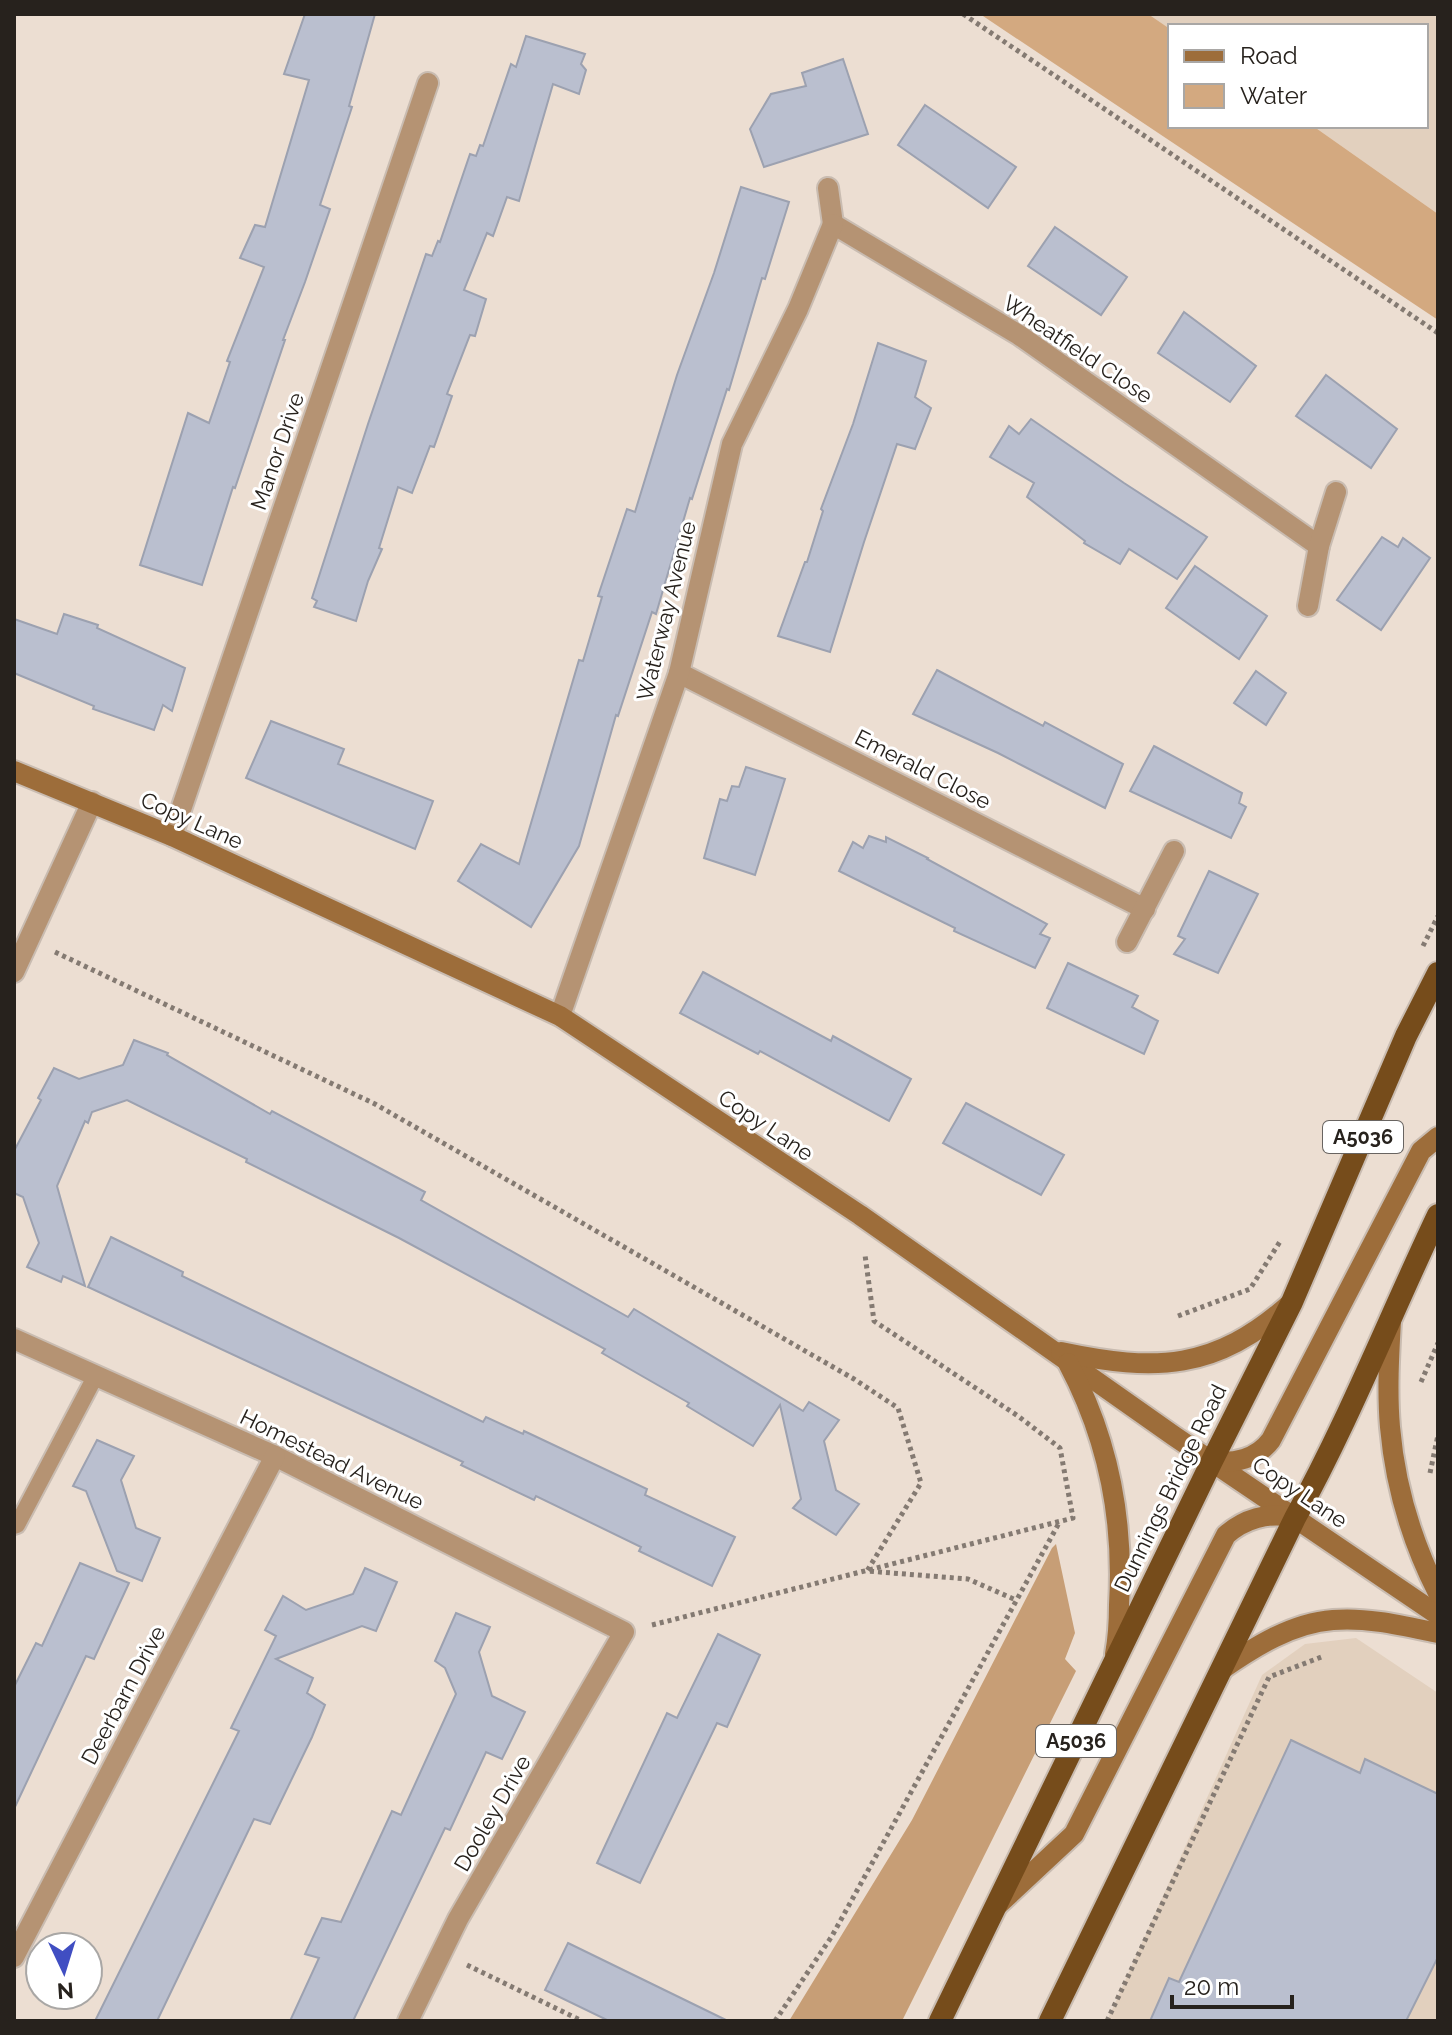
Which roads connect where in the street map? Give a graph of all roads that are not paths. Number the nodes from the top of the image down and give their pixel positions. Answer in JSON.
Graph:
{"nodes":[{"id":1,"x":428,"y":83,"type":"dead end"},
{"id":2,"x":828,"y":188,"type":"dead end"},
{"id":3,"x":833,"y":224,"type":"junction"},
{"id":4,"x":1336,"y":492,"type":"dead end"},
{"id":5,"x":1319,"y":546,"type":"junction"},
{"id":6,"x":1308,"y":606,"type":"dead end"},
{"id":7,"x":679,"y":673,"type":"junction"},
{"id":8,"x":14,"y":771,"type":"edge"},
{"id":9,"x":92,"y":802,"type":"junction"},
{"id":10,"x":172,"y":836,"type":"junction"},
{"id":11,"x":1174,"y":851,"type":"dead end"},
{"id":12,"x":1145,"y":909,"type":"junction"},
{"id":13,"x":1127,"y":942,"type":"dead end"},
{"id":14,"x":14,"y":972,"type":"edge"},
{"id":15,"x":1438,"y":973,"type":"edge"},
{"id":16,"x":560,"y":1016,"type":"junction"},
{"id":17,"x":1438,"y":1137,"type":"edge"},
{"id":18,"x":1438,"y":1215,"type":"edge"},
{"id":19,"x":1292,"y":1302,"type":"junction"},
{"id":20,"x":1392,"y":1313,"type":"junction"},
{"id":21,"x":14,"y":1339,"type":"edge"},
{"id":22,"x":1060,"y":1356,"type":"junction"},
{"id":23,"x":96,"y":1375,"type":"junction"},
{"id":24,"x":275,"y":1456,"type":"junction"},
{"id":25,"x":1212,"y":1461,"type":"junction"},
{"id":26,"x":1295,"y":1518,"type":"junction"},
{"id":27,"x":14,"y":1526,"type":"edge"},
{"id":28,"x":1438,"y":1593,"type":"edge"},
{"id":29,"x":1438,"y":1615,"type":"edge"},
{"id":30,"x":624,"y":1632,"type":"joint"},
{"id":31,"x":1438,"y":1633,"type":"edge"},
{"id":32,"x":1112,"y":1666,"type":"junction"},
{"id":33,"x":1221,"y":1670,"type":"junction"},
{"id":34,"x":994,"y":1909,"type":"junction"},
{"id":35,"x":14,"y":1957,"type":"edge"},
{"id":36,"x":408,"y":2021,"type":"edge"},
{"id":37,"x":940,"y":2021,"type":"edge"},
{"id":38,"x":1050,"y":2021,"type":"edge"}],
"edges":[{"from":1,"to":10,"type":"street","name":"Manor Drive"},
{"from":2,"to":3,"type":"street"},
{"from":3,"to":5,"type":"street","name":"Wheatfield Close"},
{"from":3,"to":7,"type":"street","name":"Waterway Avenue"},
{"from":4,"to":5,"type":"street"},
{"from":5,"to":6,"type":"street"},
{"from":7,"to":12,"type":"street","name":"Emerald Close"},
{"from":7,"to":16,"type":"street","name":"Waterway Avenue"},
{"from":8,"to":9,"type":"main road","name":"Copy Lane"},
{"from":9,"to":10,"type":"main road","name":"Copy Lane"},
{"from":9,"to":14,"type":"street"},
{"from":10,"to":16,"type":"main road","name":"Copy Lane"},
{"from":11,"to":12,"type":"street"},
{"from":12,"to":13,"type":"street"},
{"from":15,"to":19,"type":"highway","name":"Dunnings Bridge Road","number":"A5036"},
{"from":16,"to":22,"type":"main road","name":"Copy Lane"},
{"from":17,"to":25,"type":"main road"},
{"from":18,"to":20,"type":"highway"},
{"from":19,"to":22,"type":"main road"},
{"from":19,"to":25,"type":"highway","name":"Dunnings Bridge Road","number":"A5036"},
{"from":20,"to":26,"type":"highway"},
{"from":20,"to":28,"type":"main road"},
{"from":21,"to":23,"type":"street","name":"Homestead Avenue"},
{"from":22,"to":25,"type":"main road","name":"Copy Lane"},
{"from":22,"to":32,"type":"main road"},
{"from":23,"to":24,"type":"street","name":"Homestead Avenue"},
{"from":23,"to":27,"type":"lane"},
{"from":24,"to":30,"type":"street","name":"Homestead Avenue"},
{"from":24,"to":35,"type":"street","name":"Deerbarn Drive"},
{"from":25,"to":26,"type":"main road","name":"Copy Lane"},
{"from":25,"to":32,"type":"highway","name":"Dunnings Bridge Road","number":"A5036"},
{"from":26,"to":29,"type":"main road","name":"Copy Lane"},
{"from":26,"to":33,"type":"highway"},
{"from":26,"to":34,"type":"main road"},
{"from":30,"to":36,"type":"street","name":"Dooley Drive"},
{"from":31,"to":33,"type":"main road"},
{"from":32,"to":34,"type":"highway","name":"Dunnings Bridge Road","number":"A5036"},
{"from":33,"to":38,"type":"highway"},
{"from":34,"to":37,"type":"highway","name":"Dunnings Bridge Road","number":"A5036"}]}
